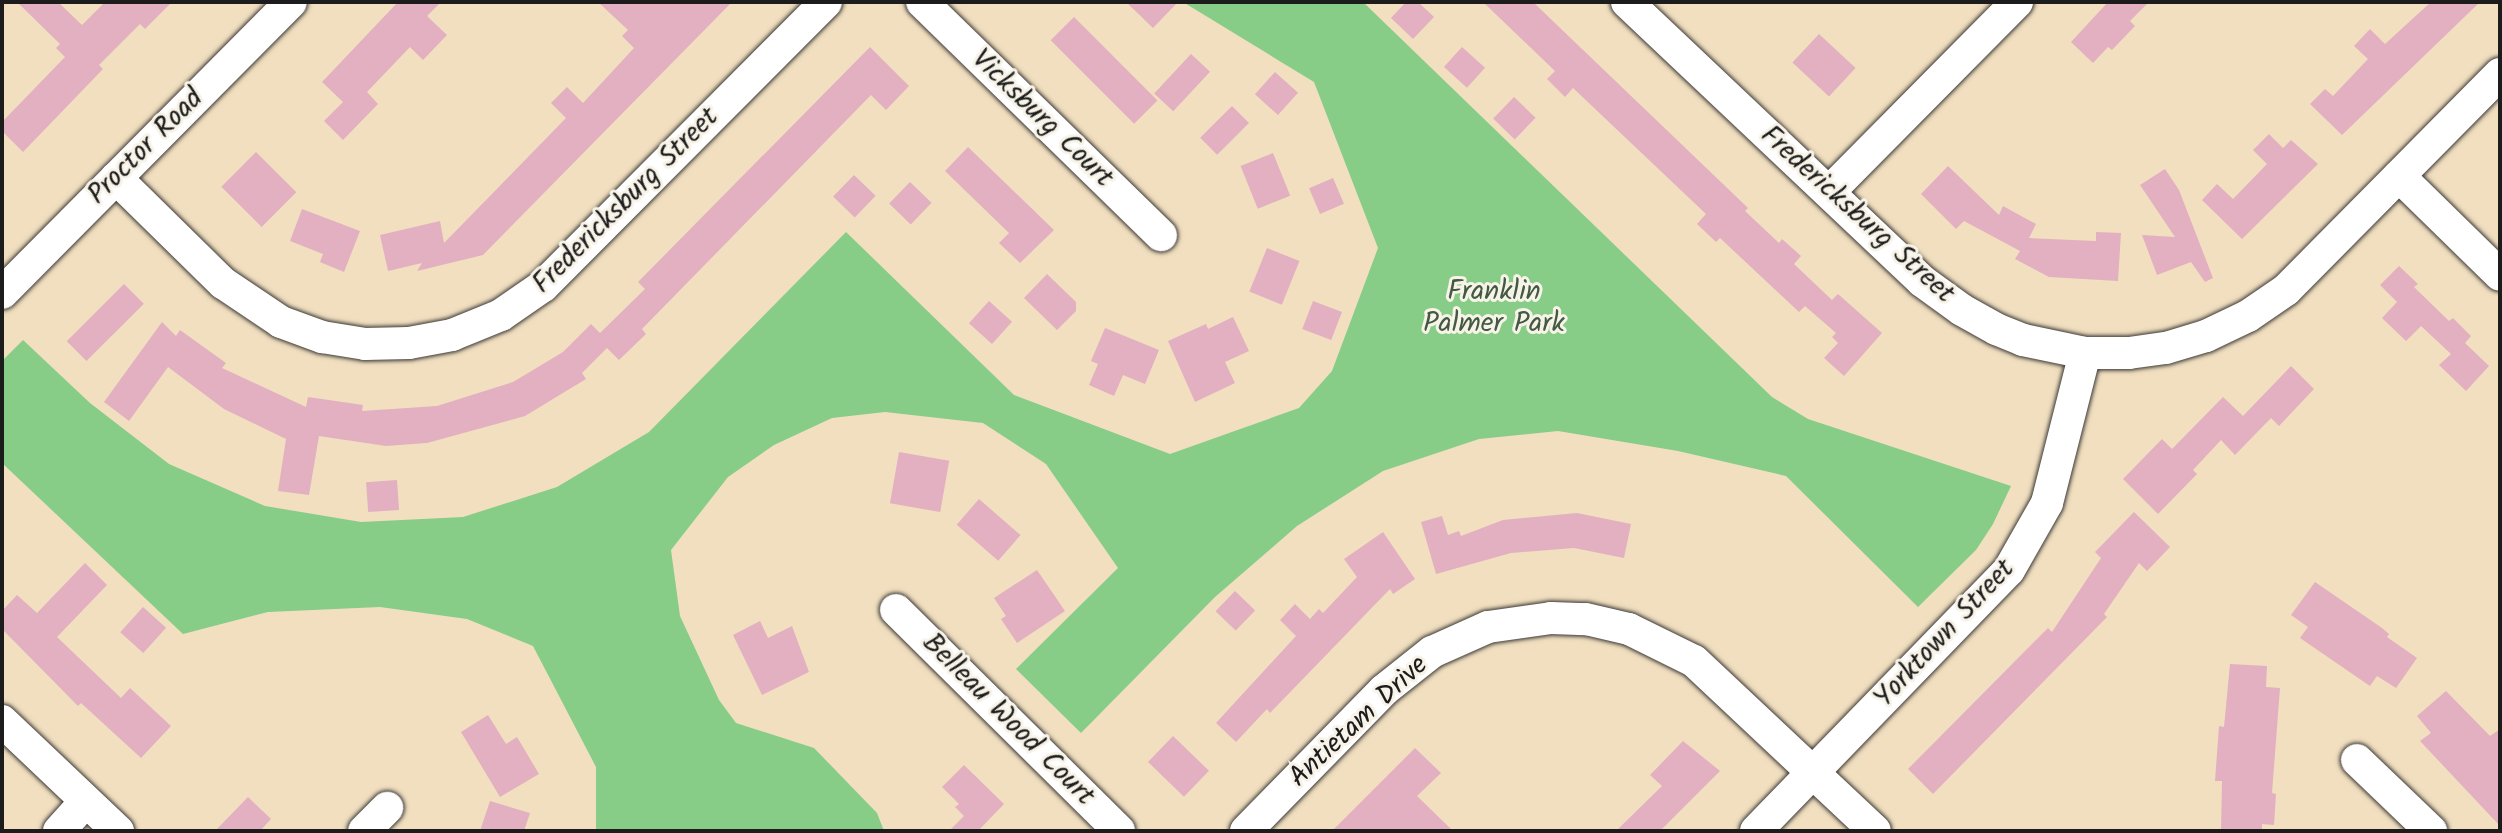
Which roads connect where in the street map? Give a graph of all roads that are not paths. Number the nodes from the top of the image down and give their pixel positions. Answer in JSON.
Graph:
{"nodes":[{"id":1,"x":291,"y":2,"type":"edge"},
{"id":2,"x":826,"y":2,"type":"edge"},
{"id":3,"x":922,"y":2,"type":"edge"},
{"id":4,"x":1627,"y":2,"type":"edge"},
{"id":5,"x":2017,"y":2,"type":"edge"},
{"id":6,"x":2500,"y":74,"type":"edge"},
{"id":7,"x":2399,"y":176,"type":"junction"},
{"id":8,"x":116,"y":178,"type":"junction"},
{"id":9,"x":1830,"y":191,"type":"junction"},
{"id":10,"x":1161,"y":235,"type":"dead end"},
{"id":11,"x":2500,"y":275,"type":"edge"},
{"id":12,"x":2,"y":293,"type":"edge"},
{"id":13,"x":2085,"y":353,"type":"junction"},
{"id":14,"x":896,"y":610,"type":"dead end"},
{"id":15,"x":2,"y":721,"type":"edge"},
{"id":16,"x":2357,"y":760,"type":"dead end"},
{"id":17,"x":1813,"y":773,"type":"junction"},
{"id":18,"x":86,"y":801,"type":"junction"},
{"id":19,"x":387,"y":808,"type":"dead end"},
{"id":20,"x":59,"y":831,"type":"edge"},
{"id":21,"x":118,"y":831,"type":"edge"},
{"id":22,"x":364,"y":831,"type":"edge"},
{"id":23,"x":1119,"y":831,"type":"edge"},
{"id":24,"x":1246,"y":831,"type":"edge"},
{"id":25,"x":1756,"y":831,"type":"edge"},
{"id":26,"x":1875,"y":831,"type":"edge"},
{"id":27,"x":2431,"y":831,"type":"edge"}],
"edges":[{"from":1,"to":8,"type":"street","name":"Proctor Road"},
{"from":2,"to":8,"type":"street","name":"Fredericksburg Street"},
{"from":3,"to":10,"type":"street","name":"Vicksburg Court"},
{"from":4,"to":9,"type":"street","name":"Fredericksburg Street"},
{"from":5,"to":9,"type":"street"},
{"from":6,"to":7,"type":"street","name":"Fredericksburg Street"},
{"from":7,"to":11,"type":"street"},
{"from":7,"to":13,"type":"street","name":"Fredericksburg Street"},
{"from":8,"to":12,"type":"street","name":"Proctor Road"},
{"from":9,"to":13,"type":"street","name":"Fredericksburg Street"},
{"from":13,"to":17,"type":"street","name":"Yorktown Street"},
{"from":14,"to":23,"type":"street","name":"Belleau Wood Court"},
{"from":15,"to":18,"type":"street"},
{"from":16,"to":27,"type":"street"},
{"from":17,"to":24,"type":"street","name":"Antietam Drive"},
{"from":17,"to":25,"type":"street","name":"Yorktown Street"},
{"from":17,"to":26,"type":"street","name":"Antietam Drive"},
{"from":18,"to":20,"type":"street"},
{"from":18,"to":21,"type":"street"},
{"from":19,"to":22,"type":"street"}]}
